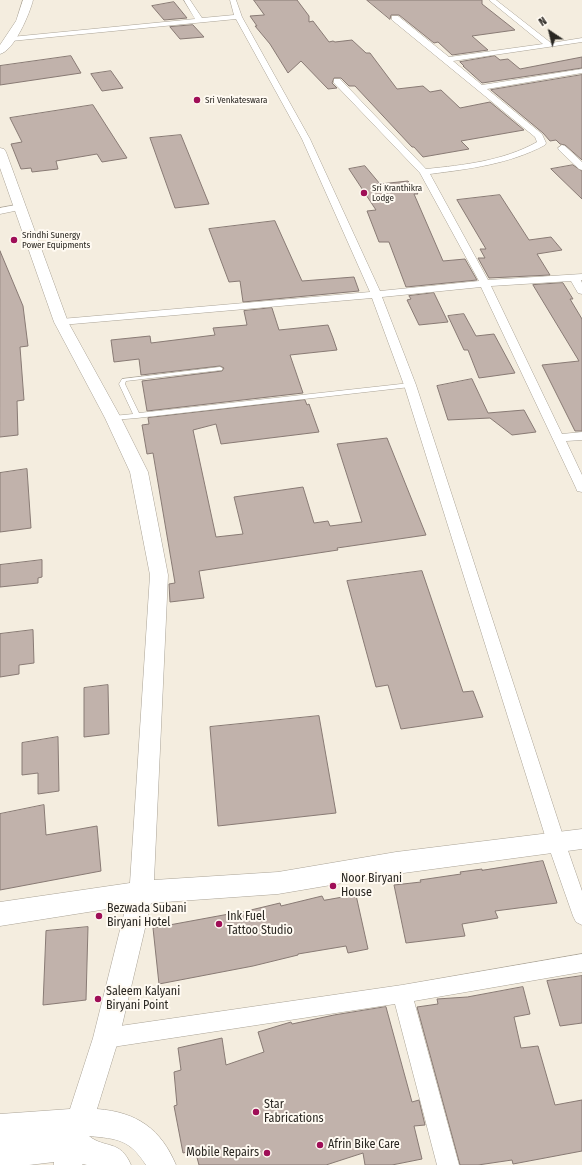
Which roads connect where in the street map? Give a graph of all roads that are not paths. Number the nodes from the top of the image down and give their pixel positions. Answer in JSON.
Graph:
{"nodes":[{"id":1,"x":28,"y":0,"type":"edge"},
{"id":2,"x":187,"y":0,"type":"edge"},
{"id":3,"x":233,"y":0,"type":"edge"},
{"id":4,"x":492,"y":0,"type":"edge"},
{"id":5,"x":238,"y":17,"type":"junction"},
{"id":6,"x":395,"y":18,"type":"dead end"},
{"id":7,"x":200,"y":21,"type":"junction"},
{"id":8,"x":11,"y":38,"type":"junction"},
{"id":9,"x":582,"y":40,"type":"edge"},
{"id":10,"x":549,"y":45,"type":"junction"},
{"id":11,"x":0,"y":51,"type":"edge"},
{"id":12,"x":447,"y":60,"type":"junction"},
{"id":13,"x":582,"y":71,"type":"edge"},
{"id":14,"x":337,"y":81,"type":"dead end"},
{"id":15,"x":480,"y":88,"type":"junction"},
{"id":16,"x":562,"y":148,"type":"dead end"},
{"id":17,"x":0,"y":152,"type":"edge"},
{"id":18,"x":582,"y":167,"type":"edge"},
{"id":19,"x":424,"y":172,"type":"junction"},
{"id":20,"x":21,"y":207,"type":"junction"},
{"id":21,"x":0,"y":211,"type":"edge"},
{"id":22,"x":578,"y":277,"type":"edge"},
{"id":23,"x":486,"y":283,"type":"junction"},
{"id":24,"x":582,"y":291,"type":"edge"},
{"id":25,"x":376,"y":295,"type":"junction"},
{"id":26,"x":61,"y":322,"type":"junction"},
{"id":27,"x":220,"y":369,"type":"dead end"},
{"id":28,"x":410,"y":385,"type":"junction"},
{"id":29,"x":137,"y":416,"type":"junction"},
{"id":30,"x":113,"y":418,"type":"junction"},
{"id":31,"x":582,"y":436,"type":"edge"},
{"id":32,"x":559,"y":438,"type":"junction"},
{"id":33,"x":582,"y":488,"type":"edge"},
{"id":34,"x":582,"y":839,"type":"edge"},
{"id":35,"x":556,"y":842,"type":"junction"},
{"id":36,"x":141,"y":892,"type":"junction"},
{"id":37,"x":0,"y":914,"type":"edge"},
{"id":38,"x":582,"y":916,"type":"edge"},
{"id":39,"x":582,"y":963,"type":"edge"},
{"id":40,"x":402,"y":994,"type":"junction"},
{"id":41,"x":106,"y":1038,"type":"junction"},
{"id":42,"x":0,"y":1128,"type":"edge"},
{"id":43,"x":73,"y":1144,"type":"edge"},
{"id":44,"x":0,"y":1154,"type":"edge"},
{"id":45,"x":117,"y":1165,"type":"edge"},
{"id":46,"x":162,"y":1165,"type":"edge"},
{"id":47,"x":448,"y":1165,"type":"edge"}],
"edges":[{"from":1,"to":8,"type":"street"},
{"from":2,"to":7,"type":"street"},
{"from":3,"to":5,"type":"street"},
{"from":4,"to":10,"type":"street"},
{"from":5,"to":7,"type":"street"},
{"from":5,"to":25,"type":"street"},
{"from":6,"to":12,"type":"street"},
{"from":7,"to":8,"type":"street"},
{"from":8,"to":11,"type":"street"},
{"from":9,"to":10,"type":"street"},
{"from":10,"to":12,"type":"street"},
{"from":12,"to":15,"type":"street"},
{"from":13,"to":15,"type":"street"},
{"from":14,"to":19,"type":"street"},
{"from":15,"to":19,"type":"street"},
{"from":16,"to":18,"type":"street"},
{"from":17,"to":20,"type":"street"},
{"from":19,"to":23,"type":"street"},
{"from":20,"to":21,"type":"street"},
{"from":20,"to":26,"type":"street"},
{"from":22,"to":23,"type":"street"},
{"from":22,"to":24,"type":"street"},
{"from":23,"to":25,"type":"street"},
{"from":23,"to":32,"type":"street"},
{"from":25,"to":26,"type":"street"},
{"from":25,"to":28,"type":"street"},
{"from":26,"to":30,"type":"street"},
{"from":27,"to":29,"type":"lane"},
{"from":28,"to":29,"type":"lane"},
{"from":28,"to":35,"type":"street"},
{"from":29,"to":30,"type":"lane"},
{"from":30,"to":36,"type":"street"},
{"from":31,"to":32,"type":"street"},
{"from":32,"to":33,"type":"street"},
{"from":34,"to":35,"type":"street"},
{"from":35,"to":36,"type":"street"},
{"from":35,"to":38,"type":"street"},
{"from":36,"to":37,"type":"street"},
{"from":36,"to":41,"type":"street"},
{"from":39,"to":40,"type":"street"},
{"from":40,"to":41,"type":"street"},
{"from":40,"to":47,"type":"street"},
{"from":41,"to":43,"type":"street"},
{"from":42,"to":43,"type":"street"},
{"from":43,"to":44,"type":"street"},
{"from":43,"to":45,"type":"street"},
{"from":43,"to":46,"type":"street"}]}
